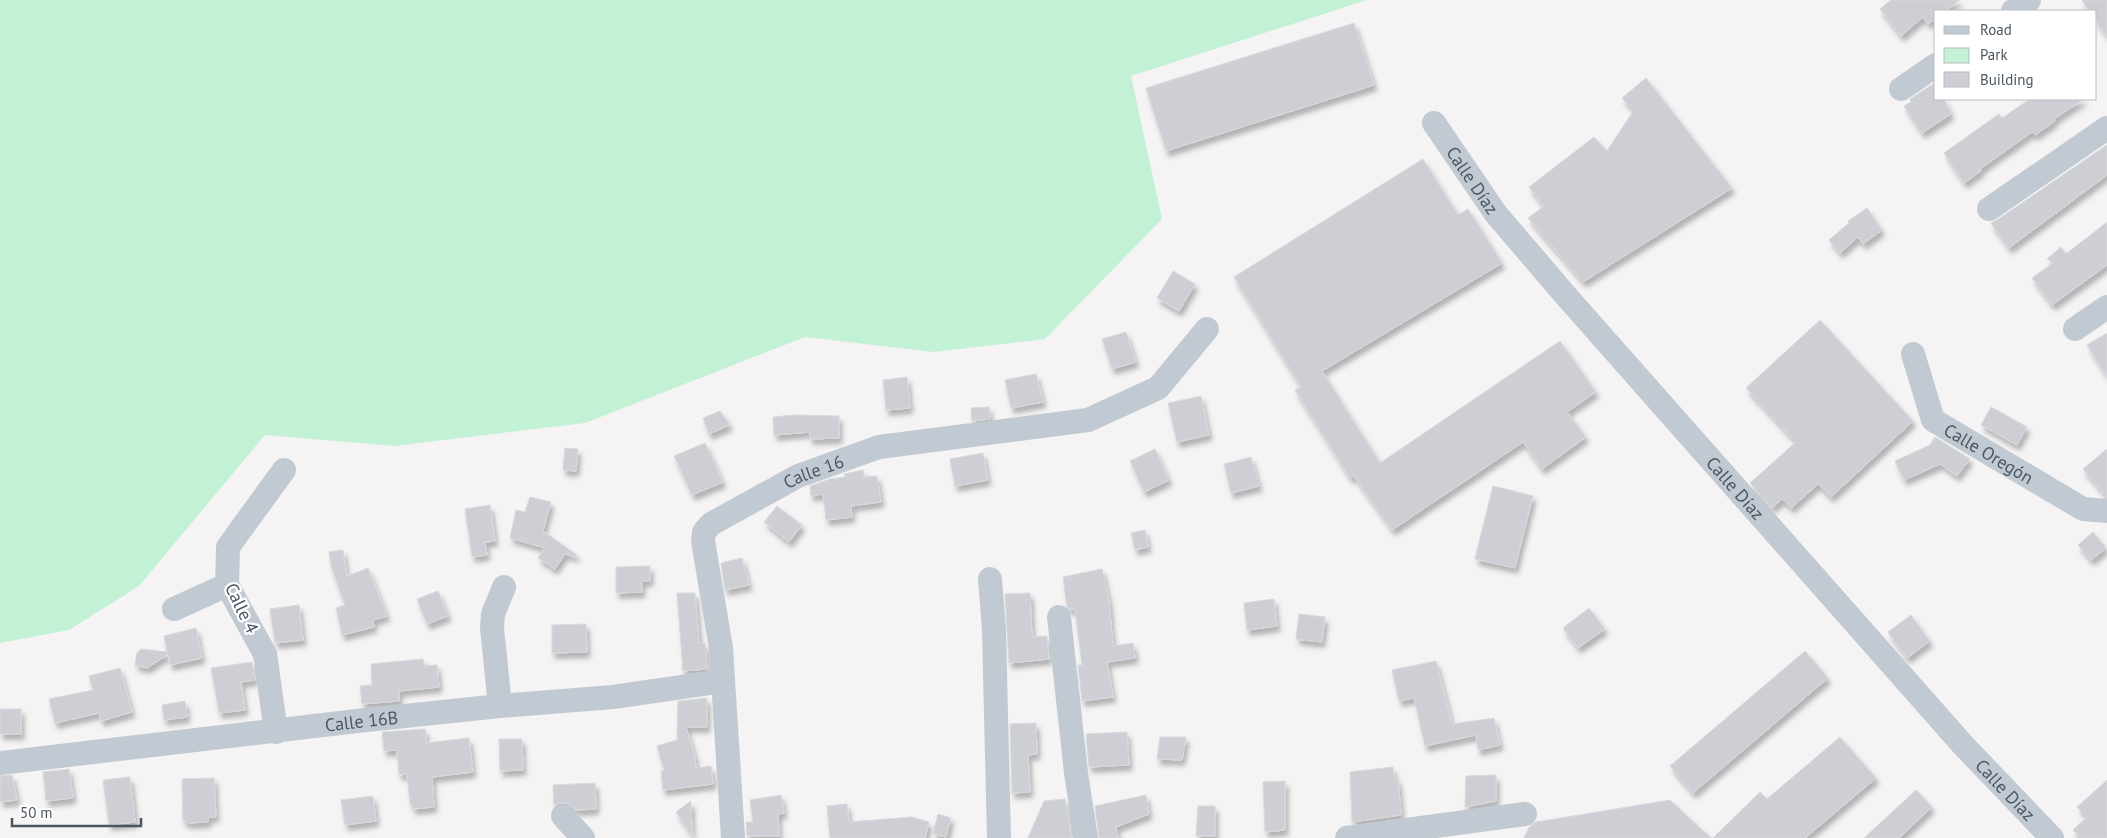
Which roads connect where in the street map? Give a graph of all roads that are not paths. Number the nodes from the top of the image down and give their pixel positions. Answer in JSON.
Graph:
{"nodes":[{"id":1,"x":2029,"y":0,"type":"edge"},
{"id":2,"x":2014,"y":10,"type":"edge"},
{"id":3,"x":1934,"y":66,"type":"edge"},
{"id":4,"x":1901,"y":89,"type":"dead end"},
{"id":5,"x":1434,"y":123,"type":"dead end"},
{"id":6,"x":2107,"y":128,"type":"edge"},
{"id":7,"x":1989,"y":209,"type":"dead end"},
{"id":8,"x":2107,"y":307,"type":"edge"},
{"id":9,"x":1207,"y":329,"type":"dead end"},
{"id":10,"x":2076,"y":329,"type":"dead end"},
{"id":11,"x":1913,"y":354,"type":"dead end"},
{"id":12,"x":284,"y":470,"type":"dead end"},
{"id":13,"x":2107,"y":511,"type":"edge"},
{"id":14,"x":990,"y":579,"type":"dead end"},
{"id":15,"x":227,"y":585,"type":"junction"},
{"id":16,"x":504,"y":587,"type":"dead end"},
{"id":17,"x":174,"y":609,"type":"dead end"},
{"id":18,"x":1059,"y":617,"type":"dead end"},
{"id":19,"x":722,"y":681,"type":"junction"},
{"id":20,"x":500,"y":706,"type":"junction"},
{"id":21,"x":276,"y":732,"type":"junction"},
{"id":22,"x":0,"y":762,"type":"edge"},
{"id":23,"x":1525,"y":814,"type":"dead end"},
{"id":24,"x":563,"y":816,"type":"dead end"},
{"id":25,"x":582,"y":838,"type":"edge"},
{"id":26,"x":733,"y":838,"type":"edge"},
{"id":27,"x":998,"y":838,"type":"edge"},
{"id":28,"x":1086,"y":838,"type":"edge"},
{"id":29,"x":1347,"y":838,"type":"edge"},
{"id":30,"x":2052,"y":838,"type":"edge"}],
"edges":[{"from":1,"to":2,"type":"street"},
{"from":3,"to":4,"type":"street"},
{"from":5,"to":30,"type":"street","name":"Calle Díaz"},
{"from":6,"to":7,"type":"street"},
{"from":8,"to":10,"type":"street"},
{"from":9,"to":19,"type":"street","name":"Calle 16"},
{"from":11,"to":13,"type":"street","name":"Calle Oregón"},
{"from":12,"to":15,"type":"street","name":"Calle 4"},
{"from":14,"to":27,"type":"street"},
{"from":15,"to":17,"type":"street"},
{"from":15,"to":21,"type":"street","name":"Calle 4"},
{"from":16,"to":20,"type":"street"},
{"from":18,"to":28,"type":"street"},
{"from":19,"to":20,"type":"street","name":"Calle 16B"},
{"from":19,"to":26,"type":"street","name":"Calle 16"},
{"from":20,"to":21,"type":"street","name":"Calle 16B"},
{"from":21,"to":22,"type":"street","name":"Calle 16B"},
{"from":23,"to":29,"type":"street"},
{"from":24,"to":25,"type":"street"}]}
